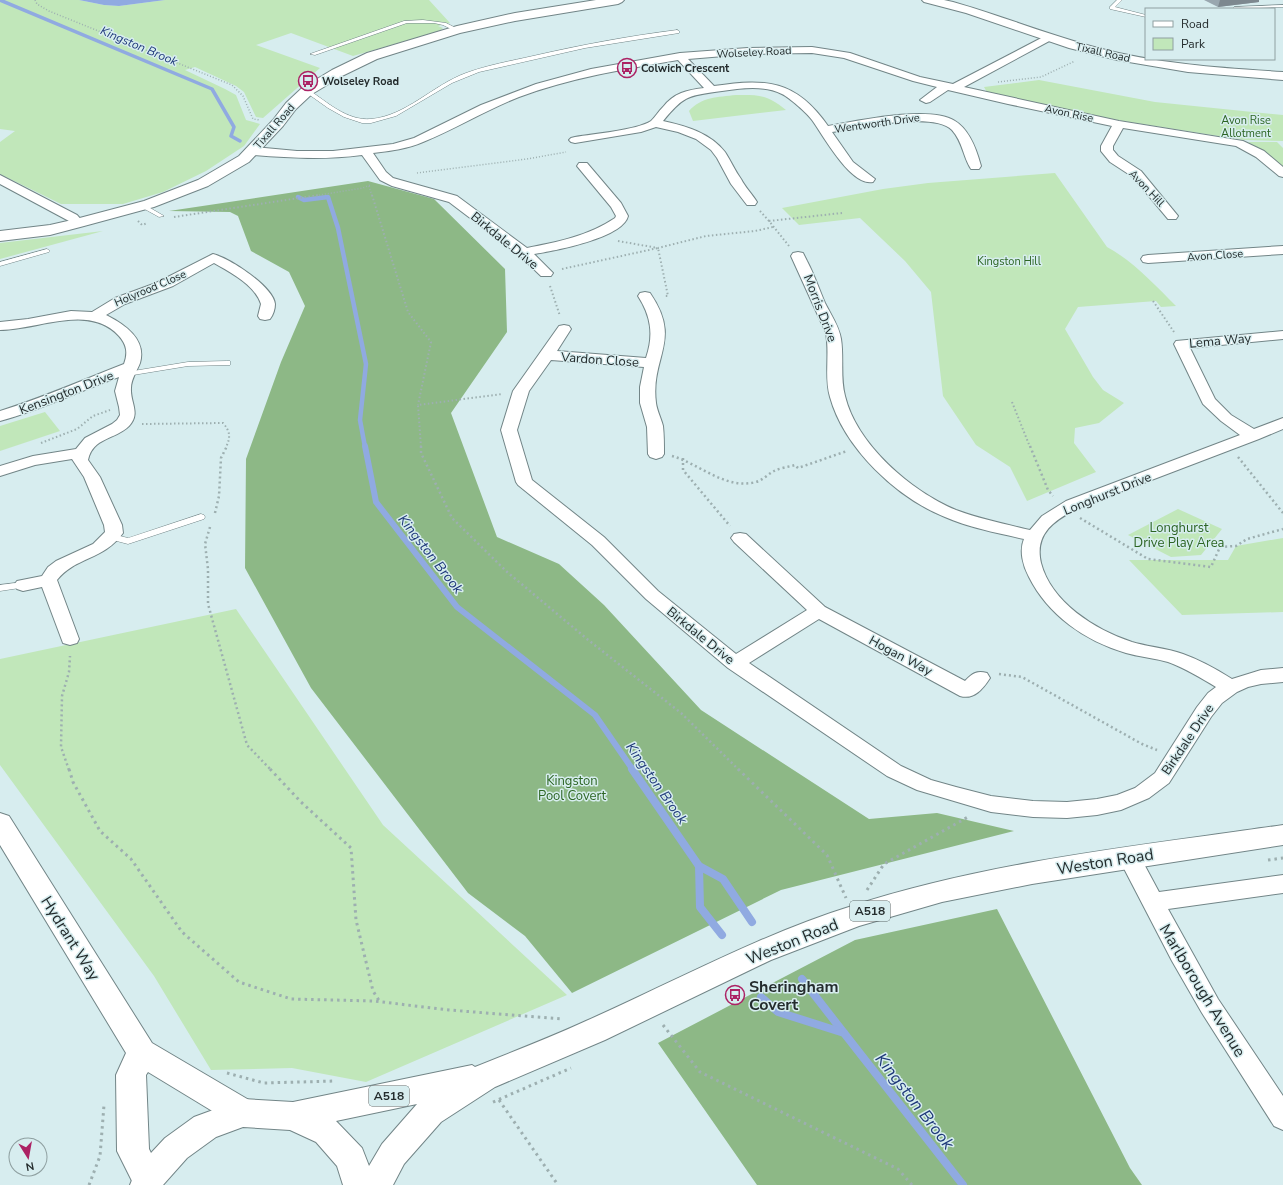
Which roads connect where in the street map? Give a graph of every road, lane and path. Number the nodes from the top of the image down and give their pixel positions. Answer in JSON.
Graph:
{"nodes":[{"id":1,"x":35,"y":0,"type":"edge"},
{"id":2,"x":618,"y":0,"type":"edge"},
{"id":3,"x":928,"y":0,"type":"edge"},
{"id":4,"x":1120,"y":0,"type":"edge"},
{"id":5,"x":1271,"y":0,"type":"edge"},
{"id":6,"x":1283,"y":6,"type":"edge"},
{"id":7,"x":1234,"y":8,"type":"edge"},
{"id":8,"x":1145,"y":16,"type":"edge"},
{"id":9,"x":457,"y":30,"type":"junction"},
{"id":10,"x":677,"y":32,"type":"dead end"},
{"id":11,"x":1049,"y":38,"type":"junction"},
{"id":12,"x":1096,"y":51,"type":"junction"},
{"id":13,"x":313,"y":54,"type":"dead end"},
{"id":14,"x":680,"y":56,"type":"junction"},
{"id":15,"x":1283,"y":76,"type":"edge"},
{"id":16,"x":954,"y":86,"type":"junction"},
{"id":17,"x":711,"y":88,"type":"junction"},
{"id":18,"x":307,"y":91,"type":"junction"},
{"id":19,"x":926,"y":100,"type":"dead end"},
{"id":20,"x":278,"y":123,"type":"junction"},
{"id":21,"x":655,"y":123,"type":"junction"},
{"id":22,"x":1119,"y":124,"type":"junction"},
{"id":23,"x":824,"y":130,"type":"junction"},
{"id":24,"x":572,"y":146,"type":"joint"},
{"id":25,"x":253,"y":151,"type":"junction"},
{"id":26,"x":365,"y":151,"type":"junction"},
{"id":27,"x":583,"y":166,"type":"dead end"},
{"id":28,"x":975,"y":166,"type":"dead end"},
{"id":29,"x":1283,"y":173,"type":"edge"},
{"id":30,"x":385,"y":178,"type":"junction"},
{"id":31,"x":0,"y":179,"type":"edge"},
{"id":32,"x":869,"y":179,"type":"dead end"},
{"id":33,"x":369,"y":186,"type":"junction"},
{"id":34,"x":751,"y":202,"type":"dead end"},
{"id":35,"x":143,"y":206,"type":"junction"},
{"id":36,"x":126,"y":211,"type":"junction"},
{"id":37,"x":842,"y":213,"type":"dead end"},
{"id":38,"x":161,"y":216,"type":"dead end"},
{"id":39,"x":1172,"y":216,"type":"dead end"},
{"id":40,"x":169,"y":218,"type":"dead end"},
{"id":41,"x":78,"y":223,"type":"junction"},
{"id":42,"x":149,"y":223,"type":"dead end"},
{"id":43,"x":773,"y":227,"type":"junction"},
{"id":44,"x":0,"y":236,"type":"edge"},
{"id":45,"x":588,"y":239,"type":"junction"},
{"id":46,"x":658,"y":248,"type":"junction"},
{"id":47,"x":1283,"y":250,"type":"edge"},
{"id":48,"x":47,"y":251,"type":"dead end"},
{"id":49,"x":197,"y":252,"type":"dead end"},
{"id":50,"x":524,"y":252,"type":"junction"},
{"id":51,"x":798,"y":256,"type":"joint"},
{"id":52,"x":214,"y":258,"type":"junction"},
{"id":53,"x":1148,"y":259,"type":"dead end"},
{"id":54,"x":0,"y":264,"type":"edge"},
{"id":55,"x":546,"y":273,"type":"junction"},
{"id":56,"x":645,"y":296,"type":"joint"},
{"id":57,"x":1153,"y":301,"type":"dead end"},
{"id":58,"x":97,"y":316,"type":"junction"},
{"id":59,"x":265,"y":316,"type":"dead end"},
{"id":60,"x":0,"y":326,"type":"edge"},
{"id":61,"x":564,"y":329,"type":"joint"},
{"id":62,"x":1283,"y":335,"type":"edge"},
{"id":63,"x":1181,"y":344,"type":"junction"},
{"id":64,"x":547,"y":355,"type":"junction"},
{"id":65,"x":227,"y":363,"type":"dead end"},
{"id":66,"x":652,"y":363,"type":"junction"},
{"id":67,"x":129,"y":370,"type":"junction"},
{"id":68,"x":521,"y":391,"type":"junction"},
{"id":69,"x":1012,"y":402,"type":"dead end"},
{"id":70,"x":418,"y":405,"type":"junction"},
{"id":71,"x":128,"y":406,"type":"junction"},
{"id":72,"x":0,"y":416,"type":"edge"},
{"id":73,"x":124,"y":422,"type":"junction"},
{"id":74,"x":1283,"y":423,"type":"edge"},
{"id":75,"x":1253,"y":436,"type":"junction"},
{"id":76,"x":39,"y":444,"type":"dead end"},
{"id":77,"x":1229,"y":445,"type":"junction"},
{"id":78,"x":80,"y":453,"type":"junction"},
{"id":79,"x":656,"y":454,"type":"joint"},
{"id":80,"x":834,"y":455,"type":"dead end"},
{"id":81,"x":683,"y":458,"type":"junction"},
{"id":82,"x":0,"y":471,"type":"edge"},
{"id":83,"x":1064,"y":509,"type":"junction"},
{"id":84,"x":1283,"y":513,"type":"edge"},
{"id":85,"x":201,"y":517,"type":"dead end"},
{"id":86,"x":213,"y":519,"type":"dead end"},
{"id":87,"x":211,"y":525,"type":"dead end"},
{"id":88,"x":1283,"y":529,"type":"edge"},
{"id":89,"x":112,"y":536,"type":"junction"},
{"id":90,"x":1034,"y":536,"type":"junction"},
{"id":91,"x":740,"y":538,"type":"joint"},
{"id":92,"x":48,"y":580,"type":"junction"},
{"id":93,"x":23,"y":585,"type":"joint"},
{"id":94,"x":0,"y":588,"type":"edge"},
{"id":95,"x":819,"y":611,"type":"junction"},
{"id":96,"x":70,"y":639,"type":"joint"},
{"id":97,"x":735,"y":663,"type":"junction"},
{"id":98,"x":1283,"y":675,"type":"edge"},
{"id":99,"x":980,"y":678,"type":"joint"},
{"id":100,"x":1230,"y":687,"type":"junction"},
{"id":101,"x":1176,"y":757,"type":"junction"},
{"id":102,"x":991,"y":804,"type":"junction"},
{"id":103,"x":1283,"y":835,"type":"edge"},
{"id":104,"x":3,"y":836,"type":"edge"},
{"id":105,"x":1129,"y":858,"type":"junction"},
{"id":106,"x":1283,"y":884,"type":"edge"},
{"id":107,"x":866,"y":891,"type":"dead end"},
{"id":108,"x":846,"y":898,"type":"dead end"},
{"id":109,"x":1152,"y":902,"type":"junction"},
{"id":110,"x":380,"y":1002,"type":"junction"},
{"id":111,"x":566,"y":1019,"type":"dead end"},
{"id":112,"x":670,"y":1021,"type":"dead end"},
{"id":113,"x":141,"y":1052,"type":"junction"},
{"id":114,"x":222,"y":1071,"type":"dead end"},
{"id":115,"x":340,"y":1080,"type":"dead end"},
{"id":116,"x":492,"y":1088,"type":"junction"},
{"id":117,"x":104,"y":1101,"type":"dead end"},
{"id":118,"x":243,"y":1113,"type":"junction"},
{"id":119,"x":293,"y":1116,"type":"junction"},
{"id":120,"x":1283,"y":1118,"type":"edge"},
{"id":121,"x":147,"y":1182,"type":"edge"},
{"id":122,"x":88,"y":1185,"type":"edge"},
{"id":123,"x":359,"y":1185,"type":"edge"},
{"id":124,"x":376,"y":1185,"type":"edge"},
{"id":125,"x":558,"y":1185,"type":"edge"},
{"id":126,"x":912,"y":1185,"type":"edge"}],
"edges":[{"from":1,"to":20,"type":"path"},
{"from":2,"to":9,"type":"main road","name":"Tixall Road"},
{"from":3,"to":11,"type":"main road","name":"Tixall Road"},
{"from":4,"to":8,"type":"lane"},
{"from":5,"to":6,"type":"lane"},
{"from":6,"to":7,"type":"lane"},
{"from":9,"to":13,"type":"lane"},
{"from":9,"to":18,"type":"main road","name":"Tixall Road"},
{"from":10,"to":18,"type":"lane"},
{"from":11,"to":12,"type":"main road","name":"Tixall Road"},
{"from":11,"to":16,"type":"street"},
{"from":12,"to":15,"type":"main road","name":"Tixall Road"},
{"from":12,"to":16,"type":"path"},
{"from":14,"to":16,"type":"street","name":"Wolseley Road"},
{"from":14,"to":17,"type":"street"},
{"from":14,"to":26,"type":"street","name":"Wolseley Road"},
{"from":16,"to":19,"type":"street"},
{"from":16,"to":22,"type":"street","name":"Avon Rise"},
{"from":17,"to":21,"type":"street"},
{"from":17,"to":23,"type":"street"},
{"from":18,"to":20,"type":"main road","name":"Tixall Road"},
{"from":20,"to":25,"type":"main road","name":"Tixall Road"},
{"from":21,"to":24,"type":"street"},
{"from":21,"to":34,"type":"street"},
{"from":22,"to":29,"type":"street","name":"Avon Rise"},
{"from":22,"to":39,"type":"street","name":"Avon Hill"},
{"from":23,"to":28,"type":"street","name":"Wentworth Drive"},
{"from":23,"to":32,"type":"street"},
{"from":24,"to":30,"type":"path"},
{"from":25,"to":26,"type":"street","name":"Wolseley Road"},
{"from":25,"to":35,"type":"main road","name":"Tixall Road"},
{"from":26,"to":30,"type":"street"},
{"from":27,"to":45,"type":"street"},
{"from":30,"to":33,"type":"path"},
{"from":30,"to":50,"type":"street","name":"Birkdale Drive"},
{"from":31,"to":41,"type":"street"},
{"from":33,"to":40,"type":"path"},
{"from":33,"to":70,"type":"path"},
{"from":35,"to":36,"type":"main road","name":"Tixall Road"},
{"from":35,"to":38,"type":"lane"},
{"from":36,"to":41,"type":"main road","name":"Tixall Road"},
{"from":36,"to":42,"type":"path"},
{"from":37,"to":43,"type":"path"},
{"from":41,"to":44,"type":"main road","name":"Tixall Road"},
{"from":43,"to":46,"type":"path"},
{"from":43,"to":51,"type":"path"},
{"from":45,"to":46,"type":"path"},
{"from":45,"to":50,"type":"street"},
{"from":46,"to":55,"type":"path"},
{"from":46,"to":56,"type":"path"},
{"from":47,"to":53,"type":"street","name":"Avon Close"},
{"from":48,"to":54,"type":"lane"},
{"from":49,"to":52,"type":"street"},
{"from":50,"to":55,"type":"street","name":"Birkdale Drive"},
{"from":51,"to":90,"type":"street","name":"Morris Drive"},
{"from":52,"to":58,"type":"street","name":"Holyrood Close"},
{"from":52,"to":59,"type":"street"},
{"from":55,"to":61,"type":"path","name":"Birkdale Drive"},
{"from":56,"to":66,"type":"street","name":"Vardon Close"},
{"from":57,"to":63,"type":"path"},
{"from":58,"to":60,"type":"street","name":"Kensington Drive"},
{"from":58,"to":67,"type":"street","name":"Kensington Drive"},
{"from":61,"to":64,"type":"street","name":"Birkdale Drive"},
{"from":62,"to":63,"type":"street","name":"Lema Way"},
{"from":63,"to":75,"type":"street","name":"Lema Way"},
{"from":64,"to":66,"type":"street","name":"Vardon Close"},
{"from":64,"to":68,"type":"street","name":"Birkdale Drive"},
{"from":65,"to":67,"type":"lane"},
{"from":66,"to":79,"type":"street","name":"Vardon Close"},
{"from":67,"to":71,"type":"street","name":"Kensington Drive"},
{"from":67,"to":72,"type":"street","name":"Kensington Drive"},
{"from":68,"to":70,"type":"path"},
{"from":68,"to":97,"type":"street","name":"Birkdale Drive"},
{"from":69,"to":83,"type":"path"},
{"from":70,"to":108,"type":"path"},
{"from":71,"to":73,"type":"street","name":"Kensington Drive"},
{"from":71,"to":76,"type":"path"},
{"from":73,"to":78,"type":"street"},
{"from":73,"to":86,"type":"path"},
{"from":74,"to":75,"type":"street","name":"Longhurst Drive"},
{"from":75,"to":77,"type":"street","name":"Longhurst Drive"},
{"from":77,"to":83,"type":"street","name":"Longhurst Drive"},
{"from":77,"to":84,"type":"path"},
{"from":78,"to":82,"type":"street"},
{"from":78,"to":89,"type":"street"},
{"from":79,"to":81,"type":"path"},
{"from":80,"to":81,"type":"path"},
{"from":81,"to":91,"type":"path"},
{"from":83,"to":88,"type":"path"},
{"from":83,"to":90,"type":"street","name":"Longhurst Drive"},
{"from":85,"to":89,"type":"lane"},
{"from":87,"to":110,"type":"path"},
{"from":89,"to":92,"type":"street"},
{"from":90,"to":100,"type":"street"},
{"from":91,"to":95,"type":"street","name":"Hogan Way"},
{"from":92,"to":93,"type":"street"},
{"from":92,"to":96,"type":"street"},
{"from":93,"to":94,"type":"lane"},
{"from":95,"to":97,"type":"street"},
{"from":95,"to":99,"type":"street","name":"Hogan Way"},
{"from":96,"to":110,"type":"path"},
{"from":97,"to":102,"type":"street","name":"Birkdale Drive"},
{"from":98,"to":100,"type":"street","name":"Birkdale Drive"},
{"from":99,"to":101,"type":"path"},
{"from":100,"to":101,"type":"street","name":"Birkdale Drive"},
{"from":101,"to":102,"type":"street","name":"Birkdale Drive"},
{"from":102,"to":107,"type":"path"},
{"from":103,"to":105,"type":"main road","name":"Weston Road","number":"A518"},
{"from":104,"to":113,"type":"main road","name":"Hydrant Way"},
{"from":105,"to":109,"type":"street","name":"Marlborough Avenue"},
{"from":105,"to":116,"type":"main road","name":"Weston Road","number":"A518"},
{"from":106,"to":109,"type":"street"},
{"from":109,"to":120,"type":"street","name":"Marlborough Avenue"},
{"from":110,"to":111,"type":"path"},
{"from":112,"to":126,"type":"path"},
{"from":113,"to":118,"type":"main road","name":"Hydrant Way"},
{"from":113,"to":121,"type":"main road"},
{"from":114,"to":115,"type":"path"},
{"from":116,"to":119,"type":"main road","name":"Weston Road","number":"A518"},
{"from":116,"to":124,"type":"main road","name":"Weston Road","number":"A518"},
{"from":116,"to":125,"type":"path"},
{"from":117,"to":122,"type":"path"},
{"from":118,"to":119,"type":"main road"},
{"from":118,"to":121,"type":"main road"},
{"from":119,"to":123,"type":"main road"}]}
